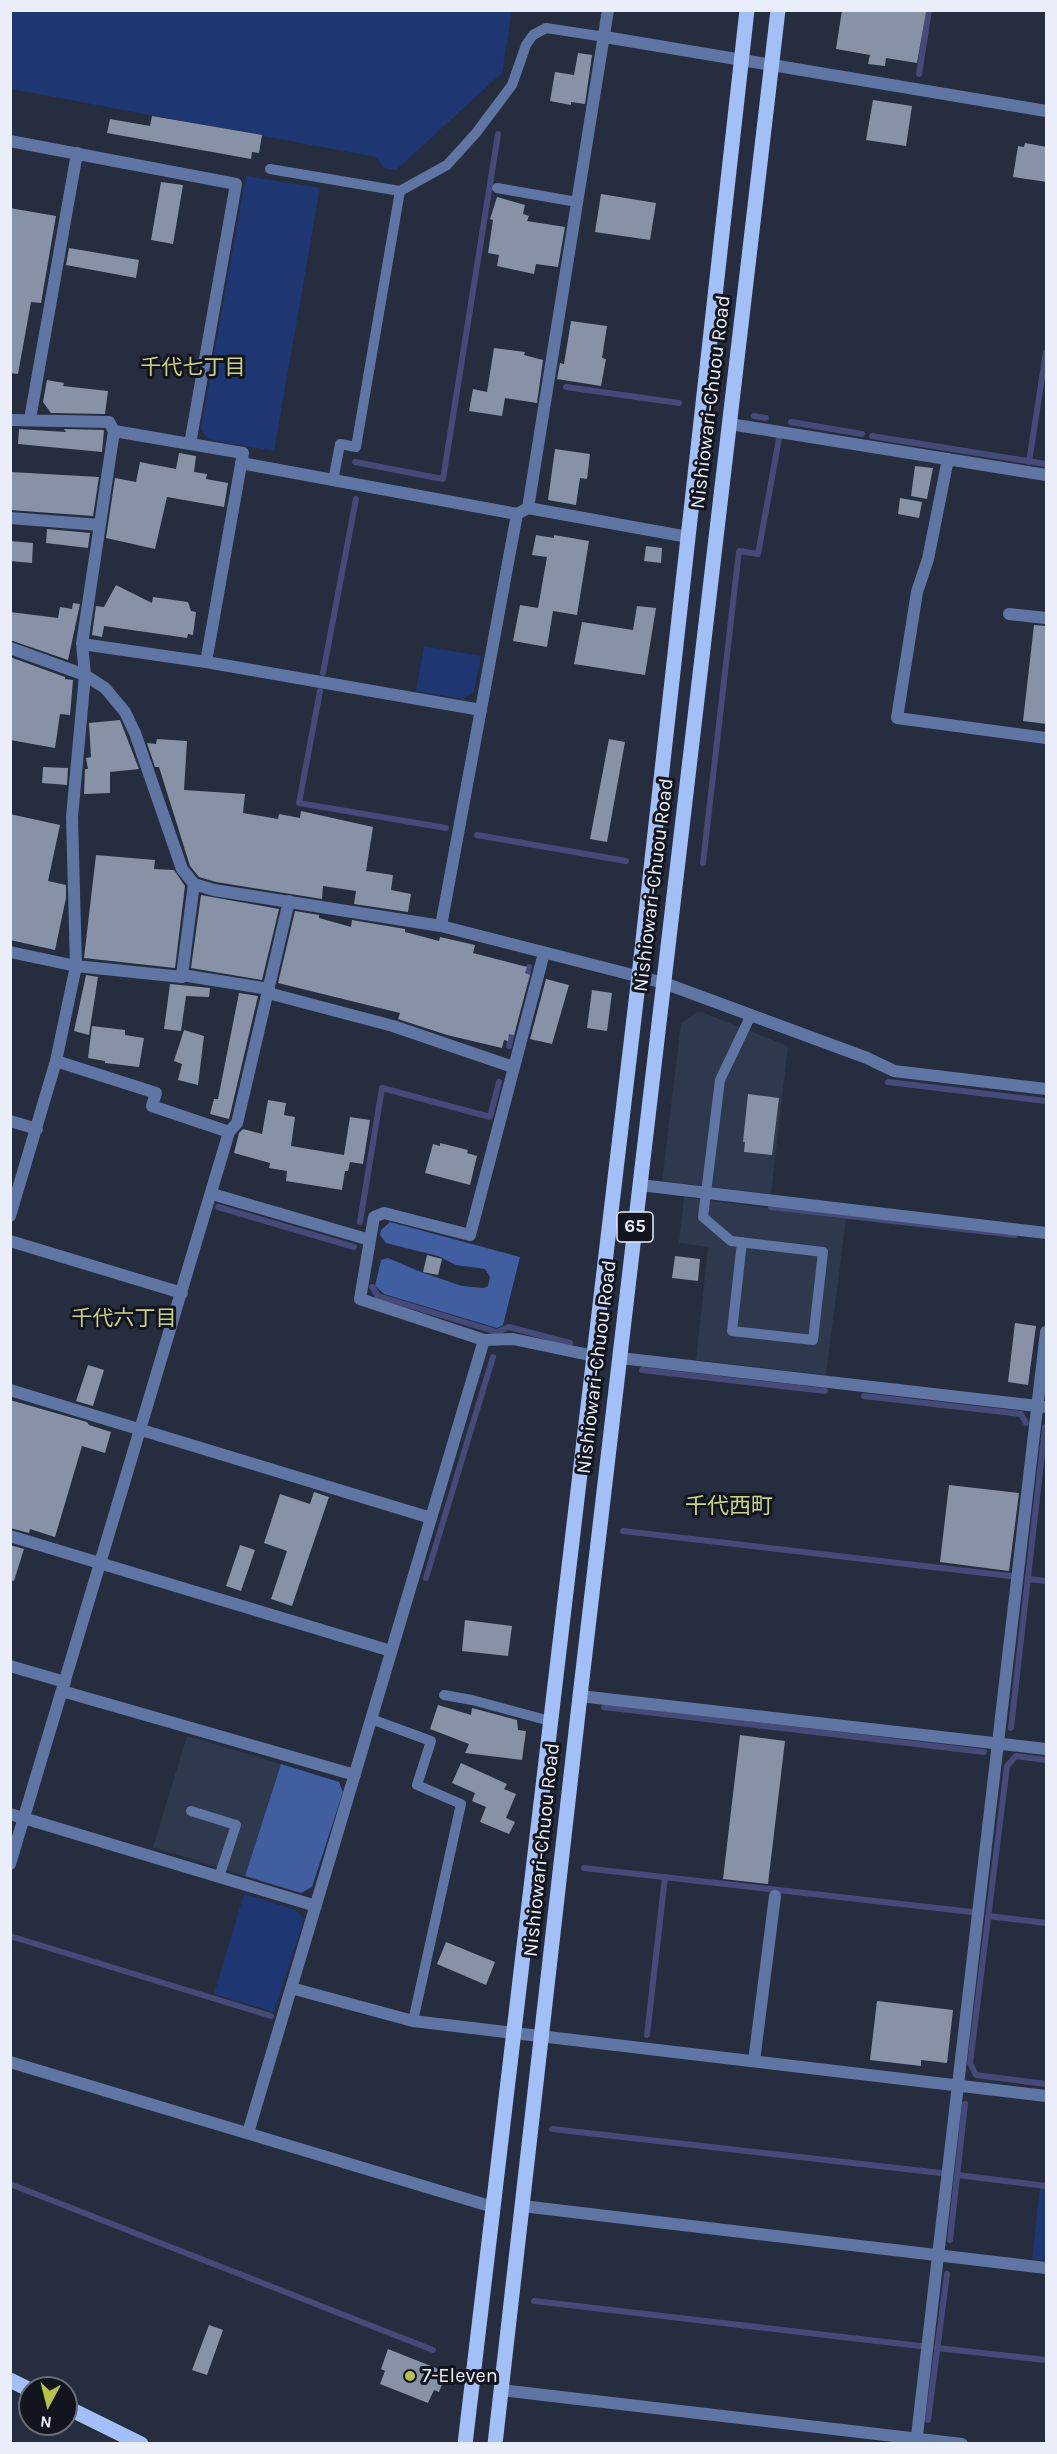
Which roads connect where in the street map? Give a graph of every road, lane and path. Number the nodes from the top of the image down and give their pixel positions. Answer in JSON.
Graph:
{"nodes":[{"id":1,"x":608,"y":10,"type":"edge"},
{"id":2,"x":747,"y":10,"type":"edge"},
{"id":3,"x":778,"y":10,"type":"edge"},
{"id":4,"x":604,"y":37,"type":"junction"},
{"id":5,"x":741,"y":60,"type":"junction"},
{"id":6,"x":772,"y":65,"type":"junction"},
{"id":7,"x":1047,"y":111,"type":"edge"},
{"id":8,"x":10,"y":141,"type":"edge"},
{"id":9,"x":77,"y":153,"type":"junction"},
{"id":10,"x":270,"y":169,"type":"dead end"},
{"id":11,"x":497,"y":188,"type":"dead end"},
{"id":12,"x":400,"y":191,"type":"junction"},
{"id":13,"x":578,"y":202,"type":"junction"},
{"id":14,"x":30,"y":419,"type":"junction"},
{"id":15,"x":10,"y":420,"type":"edge"},
{"id":16,"x":730,"y":424,"type":"junction"},
{"id":17,"x":114,"y":431,"type":"junction"},
{"id":18,"x":189,"y":444,"type":"junction"},
{"id":19,"x":948,"y":459,"type":"junction"},
{"id":20,"x":241,"y":464,"type":"junction"},
{"id":21,"x":1047,"y":475,"type":"edge"},
{"id":22,"x":333,"y":481,"type":"junction"},
{"id":23,"x":523,"y":511,"type":"junction"},
{"id":24,"x":10,"y":518,"type":"edge"},
{"id":25,"x":100,"y":525,"type":"junction"},
{"id":26,"x":688,"y":537,"type":"junction"},
{"id":27,"x":1009,"y":614,"type":"dead end"},
{"id":28,"x":1047,"y":618,"type":"edge"},
{"id":29,"x":82,"y":644,"type":"junction"},
{"id":30,"x":10,"y":648,"type":"edge"},
{"id":31,"x":206,"y":662,"type":"junction"},
{"id":32,"x":85,"y":675,"type":"junction"},
{"id":33,"x":481,"y":710,"type":"junction"},
{"id":34,"x":1047,"y":738,"type":"edge"},
{"id":35,"x":194,"y":884,"type":"junction"},
{"id":36,"x":289,"y":901,"type":"junction"},
{"id":37,"x":441,"y":926,"type":"junction"},
{"id":38,"x":10,"y":952,"type":"edge"},
{"id":39,"x":544,"y":953,"type":"junction"},
{"id":40,"x":76,"y":966,"type":"junction"},
{"id":41,"x":182,"y":975,"type":"junction"},
{"id":42,"x":639,"y":976,"type":"junction"},
{"id":43,"x":664,"y":983,"type":"junction"},
{"id":44,"x":269,"y":991,"type":"junction"},
{"id":45,"x":751,"y":1015,"type":"junction"},
{"id":46,"x":56,"y":1061,"type":"junction"},
{"id":47,"x":513,"y":1067,"type":"junction"},
{"id":48,"x":1047,"y":1089,"type":"edge"},
{"id":49,"x":10,"y":1121,"type":"edge"},
{"id":50,"x":36,"y":1129,"type":"junction"},
{"id":51,"x":229,"y":1132,"type":"junction"},
{"id":52,"x":640,"y":1185,"type":"junction"},
{"id":53,"x":706,"y":1193,"type":"junction"},
{"id":54,"x":212,"y":1194,"type":"junction"},
{"id":55,"x":10,"y":1216,"type":"edge"},
{"id":56,"x":1047,"y":1233,"type":"edge"},
{"id":57,"x":370,"y":1240,"type":"junction"},
{"id":58,"x":10,"y":1241,"type":"edge"},
{"id":59,"x":742,"y":1242,"type":"junction"},
{"id":60,"x":182,"y":1293,"type":"junction"},
{"id":61,"x":1047,"y":1332,"type":"edge"},
{"id":62,"x":484,"y":1340,"type":"junction"},
{"id":63,"x":594,"y":1356,"type":"junction"},
{"id":64,"x":620,"y":1358,"type":"junction"},
{"id":65,"x":10,"y":1390,"type":"edge"},
{"id":66,"x":1042,"y":1406,"type":"edge"},
{"id":67,"x":141,"y":1429,"type":"junction"},
{"id":68,"x":431,"y":1518,"type":"junction"},
{"id":69,"x":10,"y":1536,"type":"edge"},
{"id":70,"x":101,"y":1563,"type":"junction"},
{"id":71,"x":391,"y":1651,"type":"junction"},
{"id":72,"x":10,"y":1666,"type":"edge"},
{"id":73,"x":64,"y":1686,"type":"junction"},
{"id":74,"x":444,"y":1695,"type":"dead end"},
{"id":75,"x":580,"y":1696,"type":"junction"},
{"id":76,"x":371,"y":1719,"type":"junction"},
{"id":77,"x":550,"y":1721,"type":"junction"},
{"id":78,"x":999,"y":1743,"type":"junction"},
{"id":79,"x":1047,"y":1749,"type":"edge"},
{"id":80,"x":355,"y":1775,"type":"junction"},
{"id":81,"x":191,"y":1811,"type":"dead end"},
{"id":82,"x":10,"y":1814,"type":"edge"},
{"id":83,"x":24,"y":1818,"type":"junction"},
{"id":84,"x":10,"y":1864,"type":"edge"},
{"id":85,"x":219,"y":1877,"type":"junction"},
{"id":86,"x":775,"y":1896,"type":"dead end"},
{"id":87,"x":316,"y":1906,"type":"junction"},
{"id":88,"x":291,"y":1988,"type":"junction"},
{"id":89,"x":413,"y":2021,"type":"junction"},
{"id":90,"x":513,"y":2032,"type":"junction"},
{"id":91,"x":542,"y":2036,"type":"junction"},
{"id":92,"x":754,"y":2061,"type":"junction"},
{"id":93,"x":10,"y":2062,"type":"edge"},
{"id":94,"x":958,"y":2085,"type":"junction"},
{"id":95,"x":1047,"y":2096,"type":"edge"},
{"id":96,"x":248,"y":2133,"type":"junction"},
{"id":97,"x":522,"y":2206,"type":"junction"},
{"id":98,"x":492,"y":2207,"type":"junction"},
{"id":99,"x":938,"y":2255,"type":"junction"},
{"id":100,"x":1047,"y":2268,"type":"edge"},
{"id":101,"x":501,"y":2390,"type":"junction"},
{"id":102,"x":78,"y":2413,"type":"edge"},
{"id":103,"x":916,"y":2441,"type":"edge"},
{"id":104,"x":141,"y":2444,"type":"edge"},
{"id":105,"x":465,"y":2444,"type":"edge"},
{"id":106,"x":495,"y":2444,"type":"edge"},
{"id":107,"x":962,"y":2444,"type":"edge"}],
"edges":[{"from":1,"to":4,"type":"street"},
{"from":2,"to":5,"type":"main road","name":"Nishiowari-Chuou Road","number":"65"},
{"from":3,"to":6,"type":"main road","name":"Nishiowari-Chuou Road","number":"65"},
{"from":4,"to":5,"type":"street"},
{"from":4,"to":12,"type":"lane"},
{"from":4,"to":13,"type":"street"},
{"from":5,"to":6,"type":"street"},
{"from":5,"to":26,"type":"main road","name":"Nishiowari-Chuou Road","number":"65"},
{"from":6,"to":7,"type":"street"},
{"from":6,"to":16,"type":"main road","name":"Nishiowari-Chuou Road","number":"65"},
{"from":8,"to":9,"type":"street"},
{"from":9,"to":14,"type":"street"},
{"from":9,"to":18,"type":"street"},
{"from":10,"to":12,"type":"lane"},
{"from":11,"to":13,"type":"lane"},
{"from":12,"to":22,"type":"lane"},
{"from":13,"to":23,"type":"street"},
{"from":14,"to":15,"type":"street"},
{"from":14,"to":17,"type":"street"},
{"from":16,"to":19,"type":"street"},
{"from":16,"to":43,"type":"main road","name":"Nishiowari-Chuou Road","number":"65"},
{"from":17,"to":18,"type":"street"},
{"from":17,"to":25,"type":"street"},
{"from":18,"to":20,"type":"street"},
{"from":19,"to":21,"type":"street"},
{"from":19,"to":34,"type":"street"},
{"from":20,"to":22,"type":"street"},
{"from":20,"to":31,"type":"street"},
{"from":22,"to":23,"type":"street"},
{"from":23,"to":26,"type":"street"},
{"from":23,"to":33,"type":"street"},
{"from":24,"to":25,"type":"street"},
{"from":25,"to":29,"type":"street"},
{"from":26,"to":42,"type":"main road","name":"Nishiowari-Chuou Road","number":"65"},
{"from":27,"to":28,"type":"street"},
{"from":29,"to":31,"type":"street"},
{"from":29,"to":32,"type":"street"},
{"from":30,"to":32,"type":"street"},
{"from":31,"to":33,"type":"street"},
{"from":32,"to":35,"type":"street"},
{"from":32,"to":40,"type":"street"},
{"from":33,"to":37,"type":"street"},
{"from":35,"to":36,"type":"street"},
{"from":35,"to":41,"type":"street"},
{"from":36,"to":37,"type":"street"},
{"from":36,"to":44,"type":"street"},
{"from":37,"to":39,"type":"street"},
{"from":38,"to":40,"type":"street"},
{"from":39,"to":42,"type":"street"},
{"from":39,"to":47,"type":"street"},
{"from":40,"to":41,"type":"street"},
{"from":40,"to":46,"type":"street"},
{"from":41,"to":44,"type":"street"},
{"from":42,"to":43,"type":"street"},
{"from":42,"to":63,"type":"main road","name":"Nishiowari-Chuou Road","number":"65"},
{"from":43,"to":45,"type":"street"},
{"from":43,"to":52,"type":"main road","name":"Nishiowari-Chuou Road","number":"65"},
{"from":44,"to":47,"type":"street"},
{"from":44,"to":51,"type":"street"},
{"from":45,"to":48,"type":"street"},
{"from":45,"to":53,"type":"lane"},
{"from":46,"to":50,"type":"street"},
{"from":46,"to":51,"type":"street"},
{"from":47,"to":57,"type":"street"},
{"from":49,"to":50,"type":"street"},
{"from":50,"to":55,"type":"street"},
{"from":51,"to":54,"type":"street"},
{"from":52,"to":53,"type":"street"},
{"from":52,"to":64,"type":"main road","name":"Nishiowari-Chuou Road","number":"65"},
{"from":53,"to":56,"type":"street"},
{"from":53,"to":59,"type":"lane"},
{"from":54,"to":57,"type":"street"},
{"from":54,"to":60,"type":"street"},
{"from":57,"to":62,"type":"street"},
{"from":58,"to":60,"type":"street"},
{"from":59,"to":59,"type":"lane"},
{"from":60,"to":67,"type":"street"},
{"from":61,"to":66,"type":"street"},
{"from":62,"to":63,"type":"street"},
{"from":62,"to":68,"type":"street"},
{"from":63,"to":77,"type":"main road","name":"Nishiowari-Chuou Road","number":"65"},
{"from":64,"to":66,"type":"street"},
{"from":64,"to":75,"type":"main road","name":"Nishiowari-Chuou Road","number":"65"},
{"from":65,"to":67,"type":"street"},
{"from":66,"to":78,"type":"street"},
{"from":67,"to":68,"type":"street"},
{"from":67,"to":70,"type":"street"},
{"from":68,"to":71,"type":"street"},
{"from":69,"to":70,"type":"street"},
{"from":70,"to":71,"type":"street"},
{"from":70,"to":73,"type":"street"},
{"from":71,"to":76,"type":"street"},
{"from":72,"to":73,"type":"street"},
{"from":73,"to":80,"type":"street"},
{"from":73,"to":83,"type":"street"},
{"from":74,"to":77,"type":"lane"},
{"from":75,"to":78,"type":"street"},
{"from":75,"to":91,"type":"main road","name":"Nishiowari-Chuou Road","number":"65"},
{"from":76,"to":80,"type":"street"},
{"from":76,"to":89,"type":"lane"},
{"from":77,"to":90,"type":"main road","name":"Nishiowari-Chuou Road","number":"65"},
{"from":78,"to":79,"type":"street"},
{"from":78,"to":94,"type":"street"},
{"from":80,"to":87,"type":"street"},
{"from":81,"to":85,"type":"lane"},
{"from":82,"to":83,"type":"street"},
{"from":83,"to":84,"type":"street"},
{"from":83,"to":85,"type":"street"},
{"from":85,"to":87,"type":"street"},
{"from":86,"to":92,"type":"street"},
{"from":87,"to":88,"type":"street"},
{"from":88,"to":89,"type":"street"},
{"from":88,"to":96,"type":"street"},
{"from":89,"to":90,"type":"street"},
{"from":90,"to":91,"type":"street"},
{"from":90,"to":98,"type":"main road","name":"Nishiowari-Chuou Road","number":"65"},
{"from":91,"to":92,"type":"street"},
{"from":91,"to":97,"type":"main road","name":"Nishiowari-Chuou Road","number":"65"},
{"from":92,"to":94,"type":"street"},
{"from":93,"to":96,"type":"street"},
{"from":94,"to":95,"type":"street"},
{"from":94,"to":99,"type":"street"},
{"from":96,"to":98,"type":"street"},
{"from":97,"to":99,"type":"street"},
{"from":97,"to":101,"type":"main road","name":"Nishiowari-Chuou Road","number":"65"},
{"from":98,"to":105,"type":"main road","name":"Nishiowari-Chuou Road","number":"65"},
{"from":99,"to":100,"type":"street"},
{"from":99,"to":103,"type":"street"},
{"from":101,"to":103,"type":"street"},
{"from":101,"to":106,"type":"main road","name":"Nishiowari-Chuou Road","number":"65"},
{"from":102,"to":104,"type":"main road"},
{"from":103,"to":107,"type":"street"}]}
